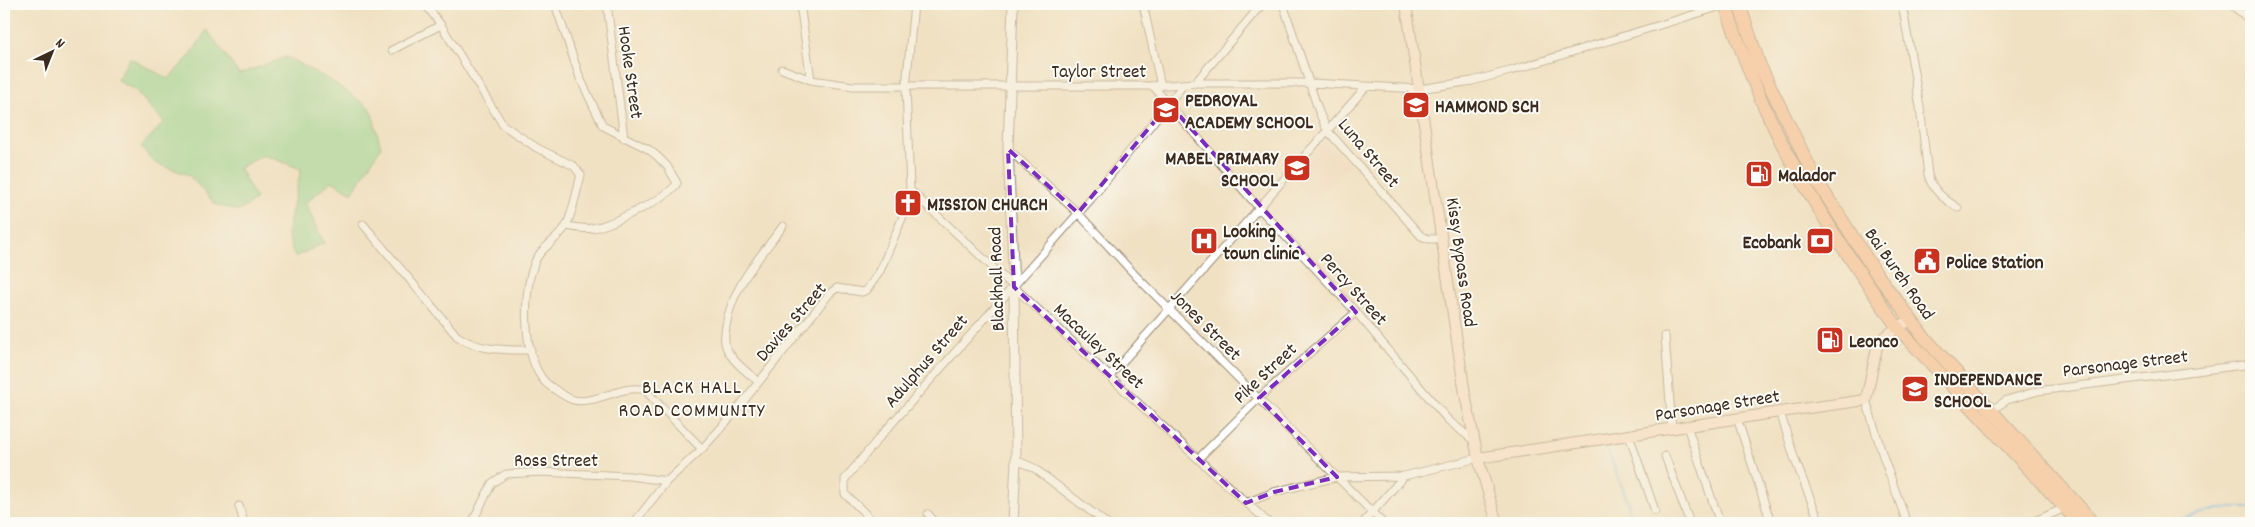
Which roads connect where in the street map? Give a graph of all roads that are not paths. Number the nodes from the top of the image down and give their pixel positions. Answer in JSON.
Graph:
{"nodes":[{"id":1,"x":425,"y":4,"type":"edge"},
{"id":2,"x":555,"y":4,"type":"edge"},
{"id":3,"x":606,"y":4,"type":"edge"},
{"id":4,"x":800,"y":4,"type":"edge"},
{"id":5,"x":914,"y":4,"type":"edge"},
{"id":6,"x":1013,"y":4,"type":"edge"},
{"id":7,"x":1143,"y":4,"type":"edge"},
{"id":8,"x":1262,"y":4,"type":"edge"},
{"id":9,"x":1283,"y":4,"type":"edge"},
{"id":10,"x":1406,"y":4,"type":"edge"},
{"id":11,"x":1725,"y":4,"type":"edge"},
{"id":12,"x":1739,"y":4,"type":"edge"},
{"id":13,"x":1902,"y":4,"type":"edge"},
{"id":14,"x":2231,"y":4,"type":"edge"},
{"id":15,"x":2251,"y":21,"type":"edge"},
{"id":16,"x":441,"y":25,"type":"junction"},
{"id":17,"x":392,"y":50,"type":"dead end"},
{"id":18,"x":782,"y":68,"type":"dead end"},
{"id":19,"x":811,"y":80,"type":"junction"},
{"id":20,"x":1195,"y":83,"type":"junction"},
{"id":21,"x":1311,"y":83,"type":"junction"},
{"id":22,"x":1184,"y":84,"type":"junction"},
{"id":23,"x":1157,"y":86,"type":"junction"},
{"id":24,"x":906,"y":87,"type":"junction"},
{"id":25,"x":1009,"y":87,"type":"junction"},
{"id":26,"x":1365,"y":88,"type":"junction"},
{"id":27,"x":1419,"y":89,"type":"junction"},
{"id":28,"x":1168,"y":104,"type":"junction"},
{"id":29,"x":1327,"y":130,"type":"junction"},
{"id":30,"x":624,"y":138,"type":"junction"},
{"id":31,"x":1008,"y":149,"type":"junction"},
{"id":32,"x":910,"y":190,"type":"junction"},
{"id":33,"x":1259,"y":208,"type":"junction"},
{"id":34,"x":1958,"y":208,"type":"dead end"},
{"id":35,"x":1078,"y":213,"type":"junction"},
{"id":36,"x":363,"y":224,"type":"dead end"},
{"id":37,"x":566,"y":226,"type":"junction"},
{"id":38,"x":783,"y":226,"type":"dead end"},
{"id":39,"x":1442,"y":239,"type":"junction"},
{"id":40,"x":1014,"y":287,"type":"junction"},
{"id":41,"x":1169,"y":310,"type":"junction"},
{"id":42,"x":1356,"y":312,"type":"junction"},
{"id":43,"x":1910,"y":320,"type":"junction"},
{"id":44,"x":1898,"y":328,"type":"junction"},
{"id":45,"x":1665,"y":336,"type":"dead end"},
{"id":46,"x":531,"y":350,"type":"junction"},
{"id":47,"x":2251,"y":364,"type":"edge"},
{"id":48,"x":1110,"y":376,"type":"junction"},
{"id":49,"x":758,"y":382,"type":"junction"},
{"id":50,"x":1259,"y":398,"type":"junction"},
{"id":51,"x":1866,"y":400,"type":"junction"},
{"id":52,"x":1780,"y":412,"type":"junction"},
{"id":53,"x":1985,"y":415,"type":"junction"},
{"id":54,"x":1736,"y":418,"type":"junction"},
{"id":55,"x":1687,"y":426,"type":"junction"},
{"id":56,"x":1672,"y":429,"type":"junction"},
{"id":57,"x":1628,"y":435,"type":"junction"},
{"id":58,"x":1474,"y":441,"type":"junction"},
{"id":59,"x":702,"y":449,"type":"junction"},
{"id":60,"x":1666,"y":456,"type":"dead end"},
{"id":61,"x":1478,"y":458,"type":"junction"},
{"id":62,"x":1016,"y":460,"type":"junction"},
{"id":63,"x":1198,"y":460,"type":"junction"},
{"id":64,"x":1404,"y":476,"type":"junction"},
{"id":65,"x":1337,"y":477,"type":"junction"},
{"id":66,"x":667,"y":481,"type":"junction"},
{"id":67,"x":1246,"y":502,"type":"junction"},
{"id":68,"x":239,"y":506,"type":"dead end"},
{"id":69,"x":2065,"y":508,"type":"junction"},
{"id":70,"x":1655,"y":511,"type":"dead end"},
{"id":71,"x":1373,"y":512,"type":"junction"},
{"id":72,"x":928,"y":514,"type":"dead end"},
{"id":73,"x":244,"y":523,"type":"edge"},
{"id":74,"x":472,"y":523,"type":"edge"},
{"id":75,"x":634,"y":523,"type":"edge"},
{"id":76,"x":875,"y":523,"type":"edge"},
{"id":77,"x":936,"y":523,"type":"edge"},
{"id":78,"x":1013,"y":523,"type":"edge"},
{"id":79,"x":1106,"y":523,"type":"edge"},
{"id":80,"x":1269,"y":523,"type":"edge"},
{"id":81,"x":1363,"y":523,"type":"edge"},
{"id":82,"x":1383,"y":523,"type":"edge"},
{"id":83,"x":1498,"y":523,"type":"edge"},
{"id":84,"x":1690,"y":523,"type":"edge"},
{"id":85,"x":1720,"y":523,"type":"edge"},
{"id":86,"x":1771,"y":523,"type":"edge"},
{"id":87,"x":1820,"y":523,"type":"edge"},
{"id":88,"x":1907,"y":523,"type":"edge"},
{"id":89,"x":2030,"y":523,"type":"edge"},
{"id":90,"x":2079,"y":523,"type":"edge"},
{"id":91,"x":2094,"y":523,"type":"edge"}],
"edges":[{"from":1,"to":16,"type":"street"},
{"from":2,"to":30,"type":"street","name":"Hooke Street"},
{"from":3,"to":30,"type":"street","name":"Hooke Street"},
{"from":4,"to":19,"type":"street"},
{"from":5,"to":24,"type":"street"},
{"from":6,"to":25,"type":"street","name":"Blackhall Road"},
{"from":7,"to":23,"type":"street"},
{"from":8,"to":20,"type":"street"},
{"from":9,"to":21,"type":"street","name":"Luna Street"},
{"from":10,"to":27,"type":"main road","name":"Kissy Bypass Road"},
{"from":11,"to":27,"type":"street","name":"Taylor Street"},
{"from":11,"to":44,"type":"highway"},
{"from":12,"to":43,"type":"highway","name":"Bai Bureh Road"},
{"from":13,"to":34,"type":"street"},
{"from":14,"to":15,"type":"street"},
{"from":16,"to":17,"type":"street"},
{"from":16,"to":37,"type":"street"},
{"from":18,"to":19,"type":"street","name":"Taylor Street"},
{"from":19,"to":24,"type":"street","name":"Taylor Street"},
{"from":20,"to":21,"type":"street","name":"Taylor Street"},
{"from":20,"to":22,"type":"street","name":"Taylor Street"},
{"from":21,"to":26,"type":"street","name":"Taylor Street"},
{"from":21,"to":29,"type":"street","name":"Luna Street"},
{"from":22,"to":23,"type":"street","name":"Taylor Street"},
{"from":22,"to":28,"type":"street","name":"Adulphus Street"},
{"from":23,"to":25,"type":"street","name":"Taylor Street"},
{"from":23,"to":28,"type":"street","name":"Percy Street"},
{"from":24,"to":25,"type":"street","name":"Taylor Street"},
{"from":24,"to":32,"type":"street"},
{"from":25,"to":31,"type":"street","name":"Blackhall Road"},
{"from":26,"to":27,"type":"street","name":"Taylor Street"},
{"from":26,"to":29,"type":"street"},
{"from":27,"to":39,"type":"main road","name":"Kissy Bypass Road"},
{"from":28,"to":33,"type":"street","name":"Percy Street"},
{"from":28,"to":35,"type":"street","name":"Adulphus Street"},
{"from":29,"to":33,"type":"street"},
{"from":29,"to":39,"type":"street","name":"Luna Street"},
{"from":30,"to":37,"type":"street"},
{"from":31,"to":35,"type":"street","name":"Jones Street"},
{"from":31,"to":40,"type":"street","name":"Blackhall Road"},
{"from":32,"to":40,"type":"street","name":"Macauley Street"},
{"from":32,"to":49,"type":"street","name":"Davies Street"},
{"from":33,"to":41,"type":"street"},
{"from":33,"to":42,"type":"street","name":"Percy Street"},
{"from":35,"to":40,"type":"street","name":"Adulphus Street"},
{"from":35,"to":41,"type":"street","name":"Jones Street"},
{"from":36,"to":46,"type":"street"},
{"from":37,"to":46,"type":"street"},
{"from":38,"to":49,"type":"street"},
{"from":39,"to":58,"type":"main road","name":"Kissy Bypass Road"},
{"from":40,"to":48,"type":"street","name":"Macauley Street"},
{"from":40,"to":62,"type":"street","name":"Blackhall Road"},
{"from":40,"to":76,"type":"street","name":"Adulphus Street"},
{"from":41,"to":48,"type":"street"},
{"from":41,"to":50,"type":"street","name":"Jones Street"},
{"from":42,"to":50,"type":"street","name":"Pike Street"},
{"from":42,"to":58,"type":"street","name":"Percy Street"},
{"from":43,"to":44,"type":"main road"},
{"from":43,"to":53,"type":"highway","name":"Bai Bureh Road"},
{"from":44,"to":51,"type":"main road"},
{"from":44,"to":53,"type":"highway"},
{"from":45,"to":56,"type":"street"},
{"from":46,"to":59,"type":"street"},
{"from":47,"to":53,"type":"street","name":"Parsonage Street"},
{"from":48,"to":63,"type":"street","name":"Macauley Street"},
{"from":49,"to":59,"type":"street","name":"Davies Street"},
{"from":50,"to":63,"type":"street","name":"Pike Street"},
{"from":50,"to":65,"type":"street","name":"Jones Street"},
{"from":51,"to":52,"type":"main road","name":"Parsonage Street"},
{"from":51,"to":88,"type":"street"},
{"from":52,"to":54,"type":"main road","name":"Parsonage Street"},
{"from":52,"to":87,"type":"street"},
{"from":53,"to":69,"type":"highway"},
{"from":53,"to":91,"type":"highway","name":"Bai Bureh Road"},
{"from":54,"to":55,"type":"main road","name":"Parsonage Street"},
{"from":54,"to":86,"type":"street"},
{"from":55,"to":56,"type":"main road","name":"Parsonage Street"},
{"from":55,"to":85,"type":"street"},
{"from":56,"to":57,"type":"main road","name":"Parsonage Street"},
{"from":57,"to":61,"type":"main road","name":"Parsonage Street"},
{"from":57,"to":70,"type":"street"},
{"from":58,"to":61,"type":"main road","name":"Kissy Bypass Road"},
{"from":59,"to":66,"type":"street","name":"Davies Street"},
{"from":60,"to":84,"type":"street"},
{"from":61,"to":64,"type":"street"},
{"from":61,"to":83,"type":"main road","name":"Kissy Bypass Road"},
{"from":62,"to":78,"type":"street","name":"Blackhall Road"},
{"from":62,"to":79,"type":"street"},
{"from":63,"to":67,"type":"street","name":"Macauley Street"},
{"from":64,"to":65,"type":"street"},
{"from":64,"to":71,"type":"street"},
{"from":65,"to":67,"type":"street"},
{"from":65,"to":71,"type":"street","name":"Jones Street"},
{"from":66,"to":74,"type":"street","name":"Ross Street"},
{"from":66,"to":75,"type":"street","name":"Davies Street"},
{"from":67,"to":80,"type":"street","name":"Macauley Street"},
{"from":68,"to":73,"type":"street"},
{"from":69,"to":89,"type":"street"},
{"from":69,"to":90,"type":"highway"},
{"from":71,"to":81,"type":"street"},
{"from":71,"to":82,"type":"street","name":"Jones Street"},
{"from":72,"to":77,"type":"street"}]}
